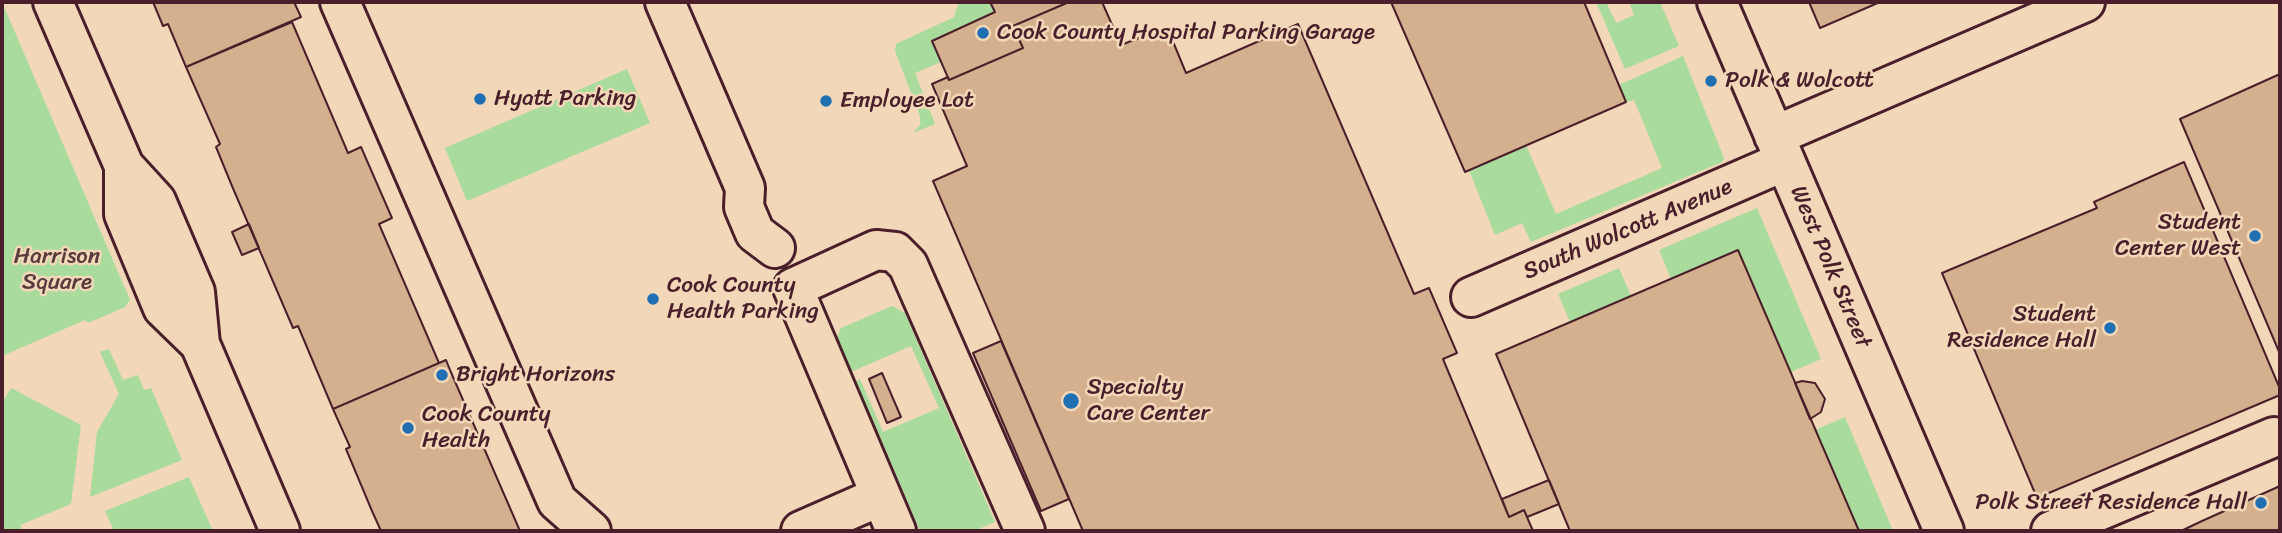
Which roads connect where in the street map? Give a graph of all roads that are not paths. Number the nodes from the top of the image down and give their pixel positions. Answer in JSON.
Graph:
{"nodes":[{"id":1,"x":53,"y":2,"type":"edge"},
{"id":2,"x":340,"y":2,"type":"edge"},
{"id":3,"x":665,"y":2,"type":"edge"},
{"id":4,"x":1717,"y":2,"type":"edge"},
{"id":5,"x":2085,"y":2,"type":"edge"},
{"id":6,"x":1780,"y":149,"type":"junction"},
{"id":7,"x":793,"y":288,"type":"junction"},
{"id":8,"x":1471,"y":297,"type":"dead end"},
{"id":9,"x":2274,"y":437,"type":"dead end"},
{"id":10,"x":881,"y":496,"type":"junction"},
{"id":11,"x":280,"y":531,"type":"edge"},
{"id":12,"x":591,"y":531,"type":"edge"},
{"id":13,"x":800,"y":531,"type":"edge"},
{"id":14,"x":897,"y":531,"type":"edge"},
{"id":15,"x":1025,"y":531,"type":"edge"},
{"id":16,"x":1944,"y":531,"type":"edge"},
{"id":17,"x":2050,"y":531,"type":"edge"}],
"edges":[{"from":1,"to":11,"type":"street"},
{"from":2,"to":12,"type":"street"},
{"from":3,"to":7,"type":"street"},
{"from":4,"to":6,"type":"street","name":"West Polk Street"},
{"from":5,"to":6,"type":"street","name":"South Wolcott Avenue"},
{"from":6,"to":8,"type":"street","name":"South Wolcott Avenue"},
{"from":6,"to":16,"type":"street","name":"West Polk Street"},
{"from":7,"to":10,"type":"street"},
{"from":7,"to":15,"type":"street"},
{"from":9,"to":17,"type":"street"},
{"from":10,"to":13,"type":"street"},
{"from":10,"to":14,"type":"street"}]}
